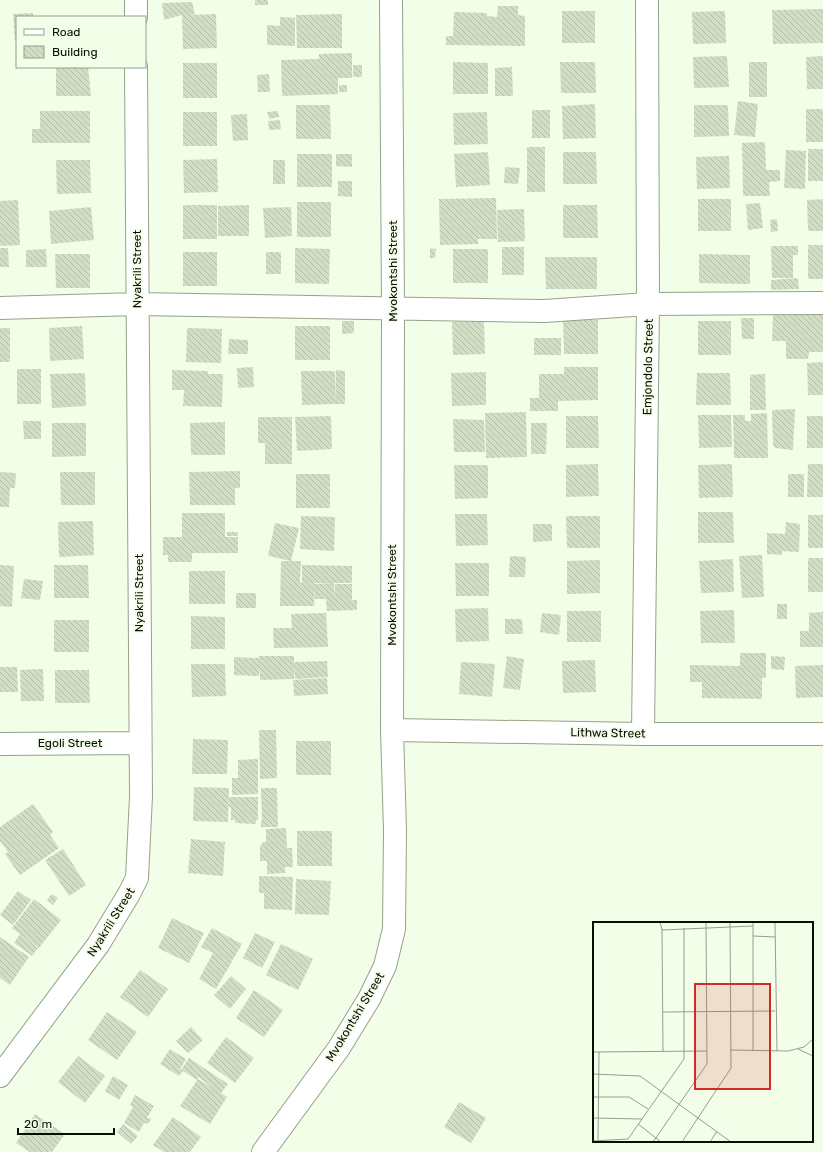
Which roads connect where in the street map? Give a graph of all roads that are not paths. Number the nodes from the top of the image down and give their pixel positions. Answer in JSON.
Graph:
{"nodes":[{"id":1,"x":136,"y":0,"type":"edge"},
{"id":2,"x":391,"y":0,"type":"edge"},
{"id":3,"x":647,"y":0,"type":"edge"},
{"id":4,"x":136,"y":16,"type":"edge"},
{"id":5,"x":136,"y":68,"type":"edge"},
{"id":6,"x":823,"y":303,"type":"edge"},
{"id":7,"x":137,"y":304,"type":"junction"},
{"id":8,"x":648,"y":304,"type":"junction"},
{"id":9,"x":0,"y":308,"type":"edge"},
{"id":10,"x":393,"y":309,"type":"junction"},
{"id":11,"x":392,"y":730,"type":"junction"},
{"id":12,"x":643,"y":734,"type":"junction"},
{"id":13,"x":823,"y":734,"type":"edge"},
{"id":14,"x":140,"y":743,"type":"junction"},
{"id":15,"x":0,"y":744,"type":"edge"},
{"id":16,"x":0,"y":1076,"type":"edge"},
{"id":17,"x":263,"y":1152,"type":"edge"}],
"edges":[{"from":1,"to":4,"type":"street"},
{"from":2,"to":10,"type":"street","name":"Mvokontshi Street"},
{"from":3,"to":8,"type":"street","name":"Emjondolo Street"},
{"from":5,"to":7,"type":"street","name":"Nyakrili Street"},
{"from":6,"to":8,"type":"street"},
{"from":7,"to":9,"type":"street"},
{"from":7,"to":10,"type":"street"},
{"from":7,"to":14,"type":"street","name":"Nyakrili Street"},
{"from":8,"to":10,"type":"street"},
{"from":8,"to":12,"type":"street","name":"Emjondolo Street"},
{"from":10,"to":11,"type":"street","name":"Mvokontshi Street"},
{"from":11,"to":12,"type":"street","name":"Lithwa Street"},
{"from":11,"to":17,"type":"street","name":"Mvokontshi Street"},
{"from":12,"to":13,"type":"street","name":"Lithwa Street"},
{"from":14,"to":15,"type":"street","name":"Egoli Street"},
{"from":14,"to":16,"type":"street","name":"Nyakrili Street"}]}
